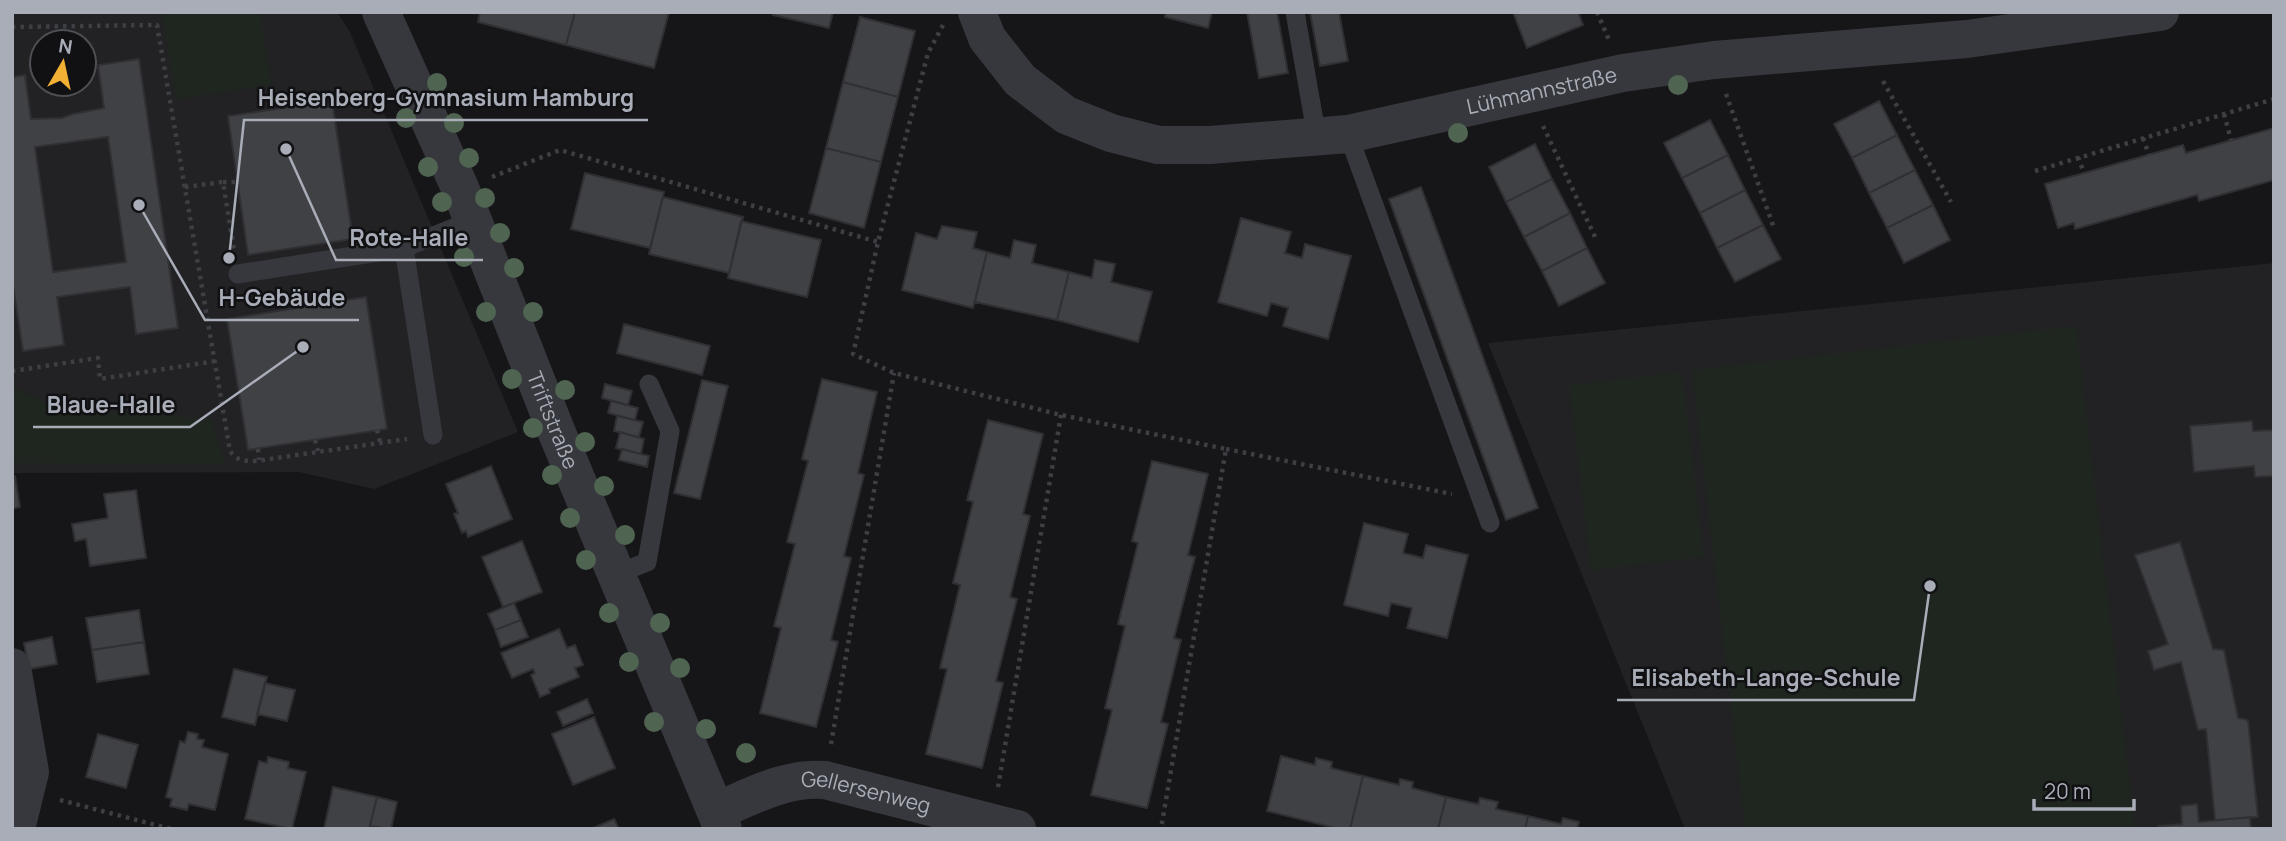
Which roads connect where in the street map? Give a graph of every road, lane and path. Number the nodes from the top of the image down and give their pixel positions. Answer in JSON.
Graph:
{"nodes":[{"id":1,"x":381,"y":12,"type":"edge"},
{"id":2,"x":1295,"y":12,"type":"edge"},
{"id":3,"x":2160,"y":12,"type":"edge"},
{"id":4,"x":961,"y":17,"type":"edge"},
{"id":5,"x":12,"y":27,"type":"edge"},
{"id":6,"x":1864,"y":49,"type":"junction"},
{"id":7,"x":1714,"y":60,"type":"junction"},
{"id":8,"x":1528,"y":94,"type":"junction"},
{"id":9,"x":2274,"y":99,"type":"edge"},
{"id":10,"x":2224,"y":114,"type":"junction"},
{"id":11,"x":1333,"y":136,"type":"junction"},
{"id":12,"x":2143,"y":138,"type":"junction"},
{"id":13,"x":2231,"y":140,"type":"dead end"},
{"id":14,"x":2150,"y":155,"type":"dead end"},
{"id":15,"x":2078,"y":157,"type":"junction"},
{"id":16,"x":2035,"y":171,"type":"dead end"},
{"id":17,"x":2084,"y":173,"type":"dead end"},
{"id":18,"x":491,"y":177,"type":"dead end"},
{"id":19,"x":223,"y":182,"type":"junction"},
{"id":20,"x":237,"y":182,"type":"dead end"},
{"id":21,"x":185,"y":187,"type":"junction"},
{"id":22,"x":1951,"y":202,"type":"dead end"},
{"id":23,"x":473,"y":220,"type":"junction"},
{"id":24,"x":1774,"y":228,"type":"dead end"},
{"id":25,"x":1596,"y":239,"type":"dead end"},
{"id":26,"x":878,"y":242,"type":"junction"},
{"id":27,"x":404,"y":248,"type":"junction"},
{"id":28,"x":238,"y":274,"type":"joint"},
{"id":29,"x":216,"y":361,"type":"junction"},
{"id":30,"x":12,"y":372,"type":"edge"},
{"id":31,"x":894,"y":373,"type":"junction"},
{"id":32,"x":649,"y":384,"type":"dead end"},
{"id":33,"x":1061,"y":415,"type":"junction"},
{"id":34,"x":377,"y":430,"type":"dead end"},
{"id":35,"x":433,"y":435,"type":"joint"},
{"id":36,"x":315,"y":440,"type":"dead end"},
{"id":37,"x":380,"y":442,"type":"junction"},
{"id":38,"x":258,"y":449,"type":"dead end"},
{"id":39,"x":1226,"y":449,"type":"junction"},
{"id":40,"x":318,"y":452,"type":"junction"},
{"id":41,"x":260,"y":460,"type":"junction"},
{"id":42,"x":1482,"y":501,"type":"junction"},
{"id":43,"x":1490,"y":523,"type":"dead end"},
{"id":44,"x":617,"y":575,"type":"junction"},
{"id":45,"x":12,"y":667,"type":"edge"},
{"id":46,"x":825,"y":780,"type":"junction"},
{"id":47,"x":54,"y":799,"type":"dead end"},
{"id":48,"x":720,"y":820,"type":"edge"},
{"id":49,"x":1005,"y":825,"type":"edge"},
{"id":50,"x":16,"y":829,"type":"edge"},
{"id":51,"x":171,"y":829,"type":"edge"},
{"id":52,"x":1161,"y":829,"type":"edge"}],
"edges":[{"from":1,"to":23,"type":"street","name":"Triftstraße"},
{"from":2,"to":11,"type":"lane"},
{"from":3,"to":6,"type":"street","name":"Lühmannstraße"},
{"from":4,"to":11,"type":"street","name":"Lühmannstraße"},
{"from":4,"to":26,"type":"path"},
{"from":5,"to":21,"type":"path"},
{"from":6,"to":7,"type":"street","name":"Lühmannstraße"},
{"from":6,"to":22,"type":"path"},
{"from":7,"to":8,"type":"street","name":"Lühmannstraße"},
{"from":7,"to":24,"type":"path"},
{"from":8,"to":11,"type":"street","name":"Lühmannstraße"},
{"from":8,"to":25,"type":"path"},
{"from":9,"to":10,"type":"path"},
{"from":10,"to":12,"type":"path"},
{"from":10,"to":13,"type":"path"},
{"from":11,"to":42,"type":"lane"},
{"from":12,"to":14,"type":"path"},
{"from":12,"to":15,"type":"path"},
{"from":15,"to":16,"type":"path"},
{"from":15,"to":17,"type":"path"},
{"from":18,"to":26,"type":"path"},
{"from":19,"to":20,"type":"path"},
{"from":19,"to":21,"type":"path"},
{"from":19,"to":28,"type":"path"},
{"from":21,"to":29,"type":"path"},
{"from":23,"to":27,"type":"lane"},
{"from":23,"to":44,"type":"street","name":"Triftstraße"},
{"from":26,"to":31,"type":"path"},
{"from":27,"to":28,"type":"lane"},
{"from":27,"to":35,"type":"lane"},
{"from":29,"to":30,"type":"path"},
{"from":29,"to":41,"type":"path"},
{"from":31,"to":33,"type":"path"},
{"from":31,"to":46,"type":"path"},
{"from":32,"to":44,"type":"lane"},
{"from":33,"to":39,"type":"path"},
{"from":33,"to":49,"type":"path"},
{"from":34,"to":37,"type":"path"},
{"from":35,"to":37,"type":"path"},
{"from":36,"to":40,"type":"path"},
{"from":37,"to":40,"type":"path"},
{"from":38,"to":41,"type":"path"},
{"from":39,"to":42,"type":"path"},
{"from":39,"to":52,"type":"path"},
{"from":40,"to":41,"type":"path"},
{"from":42,"to":43,"type":"lane"},
{"from":44,"to":48,"type":"street","name":"Triftstraße"},
{"from":45,"to":50,"type":"street"},
{"from":46,"to":48,"type":"street","name":"Gellersenweg"},
{"from":46,"to":49,"type":"street","name":"Gellersenweg"},
{"from":47,"to":51,"type":"path"}]}
